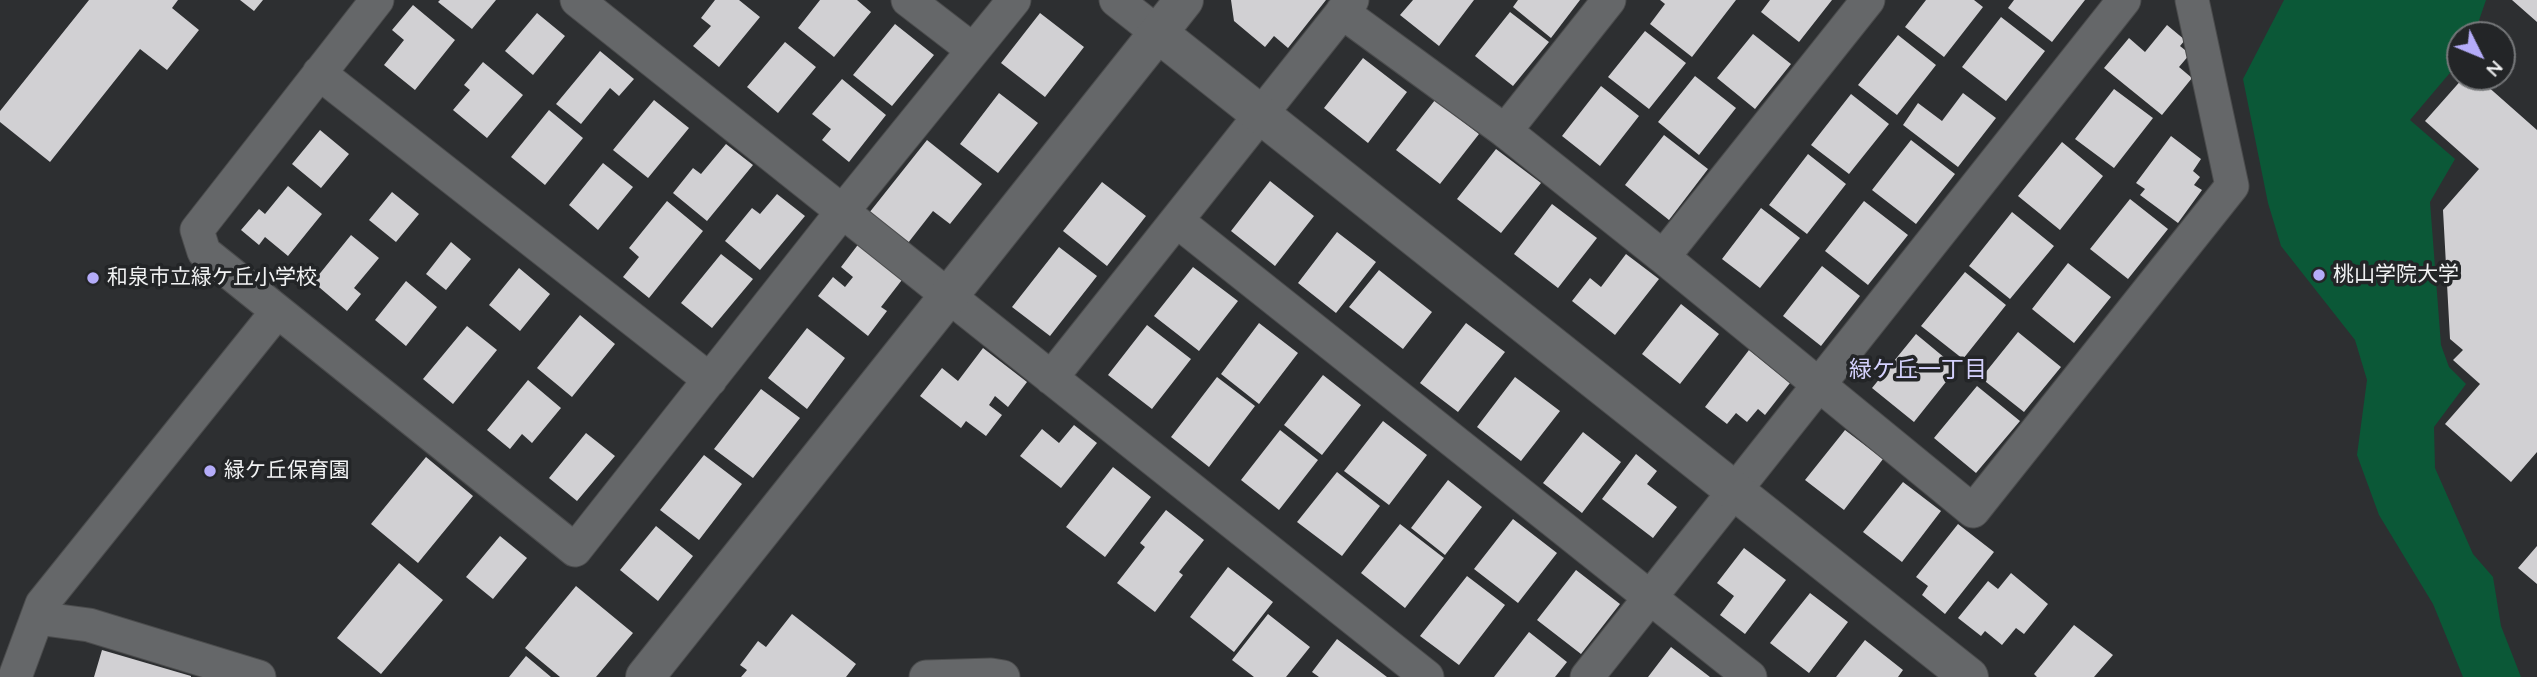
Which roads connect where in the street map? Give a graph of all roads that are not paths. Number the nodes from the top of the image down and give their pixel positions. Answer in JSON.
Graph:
{"nodes":[{"id":1,"x":377,"y":0,"type":"edge"},
{"id":2,"x":577,"y":0,"type":"edge"},
{"id":3,"x":908,"y":0,"type":"edge"},
{"id":4,"x":1014,"y":0,"type":"edge"},
{"id":5,"x":1116,"y":0,"type":"edge"},
{"id":6,"x":1184,"y":0,"type":"edge"},
{"id":7,"x":1609,"y":0,"type":"edge"},
{"id":8,"x":1868,"y":0,"type":"edge"},
{"id":9,"x":2124,"y":0,"type":"edge"},
{"id":10,"x":2192,"y":0,"type":"edge"},
{"id":11,"x":1347,"y":6,"type":"edge"},
{"id":12,"x":1158,"y":33,"type":"junction"},
{"id":13,"x":973,"y":50,"type":"junction"},
{"id":14,"x":320,"y":73,"type":"junction"},
{"id":15,"x":1261,"y":114,"type":"junction"},
{"id":16,"x":1505,"y":131,"type":"junction"},
{"id":17,"x":842,"y":212,"type":"junction"},
{"id":18,"x":1177,"y":221,"type":"junction"},
{"id":19,"x":1663,"y":257,"type":"junction"},
{"id":20,"x":948,"y":295,"type":"junction"},
{"id":21,"x":276,"y":313,"type":"junction"},
{"id":22,"x":1051,"y":378,"type":"junction"},
{"id":23,"x":710,"y":380,"type":"junction"},
{"id":24,"x":1818,"y":386,"type":"junction"},
{"id":25,"x":1734,"y":493,"type":"junction"},
{"id":26,"x":1648,"y":597,"type":"junction"},
{"id":27,"x":37,"y":618,"type":"junction"},
{"id":28,"x":15,"y":677,"type":"edge"},
{"id":29,"x":259,"y":677,"type":"edge"},
{"id":30,"x":645,"y":677,"type":"edge"},
{"id":31,"x":926,"y":677,"type":"edge"},
{"id":32,"x":1003,"y":677,"type":"edge"},
{"id":33,"x":1427,"y":677,"type":"edge"},
{"id":34,"x":1587,"y":677,"type":"edge"},
{"id":35,"x":1750,"y":677,"type":"edge"},
{"id":36,"x":1969,"y":677,"type":"edge"}],
"edges":[{"from":1,"to":14,"type":"street"},
{"from":2,"to":17,"type":"street"},
{"from":3,"to":13,"type":"street"},
{"from":4,"to":13,"type":"street"},
{"from":5,"to":12,"type":"street"},
{"from":6,"to":12,"type":"street"},
{"from":7,"to":16,"type":"street"},
{"from":8,"to":19,"type":"street"},
{"from":9,"to":24,"type":"street"},
{"from":10,"to":24,"type":"street"},
{"from":11,"to":15,"type":"street"},
{"from":11,"to":16,"type":"street"},
{"from":12,"to":15,"type":"street"},
{"from":12,"to":20,"type":"street"},
{"from":13,"to":17,"type":"street"},
{"from":14,"to":21,"type":"street"},
{"from":14,"to":23,"type":"street"},
{"from":15,"to":18,"type":"street"},
{"from":15,"to":25,"type":"street"},
{"from":16,"to":19,"type":"street"},
{"from":17,"to":20,"type":"street"},
{"from":17,"to":23,"type":"street"},
{"from":18,"to":22,"type":"street"},
{"from":18,"to":26,"type":"street"},
{"from":19,"to":24,"type":"street"},
{"from":20,"to":22,"type":"street"},
{"from":20,"to":30,"type":"street"},
{"from":21,"to":23,"type":"street"},
{"from":21,"to":27,"type":"street"},
{"from":22,"to":33,"type":"street"},
{"from":24,"to":25,"type":"street"},
{"from":25,"to":26,"type":"street"},
{"from":25,"to":36,"type":"street"},
{"from":26,"to":34,"type":"street"},
{"from":26,"to":35,"type":"street"},
{"from":27,"to":28,"type":"street"},
{"from":27,"to":29,"type":"street"},
{"from":31,"to":32,"type":"street"}]}
